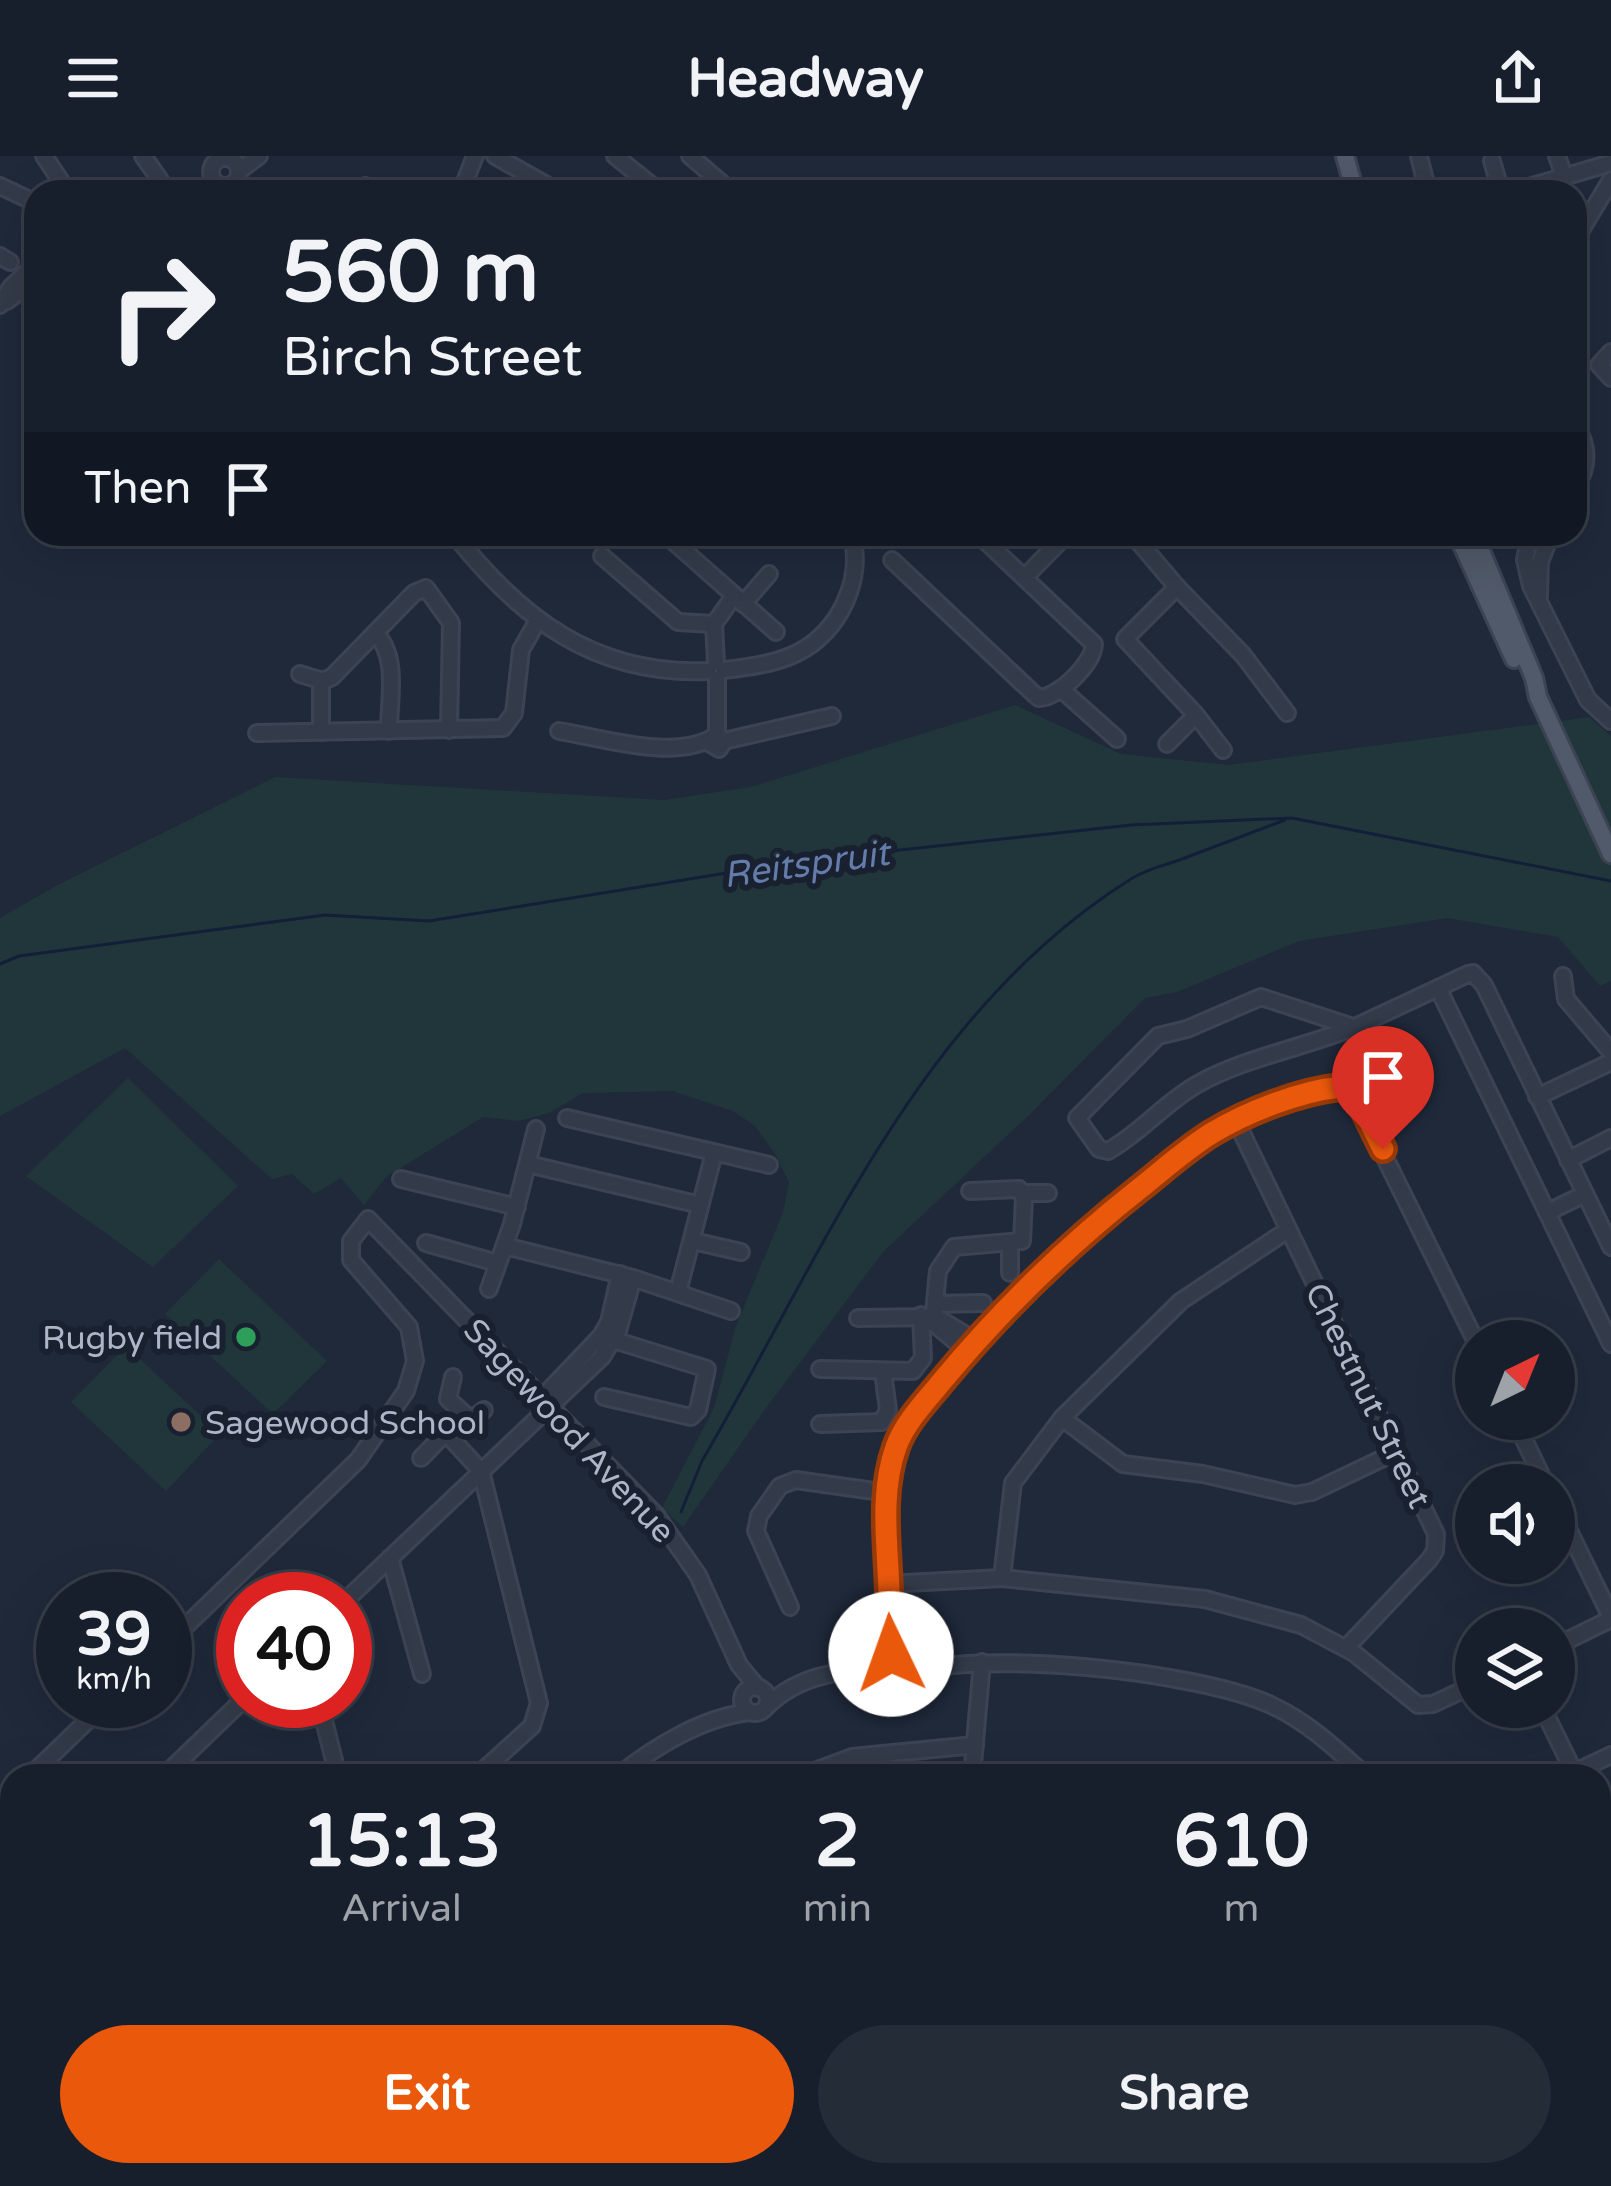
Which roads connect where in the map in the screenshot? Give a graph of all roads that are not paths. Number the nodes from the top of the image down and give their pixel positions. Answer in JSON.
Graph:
{"nodes":[{"id":1,"x":143,"y":156,"type":"edge"},
{"id":2,"x":260,"y":156,"type":"edge"},
{"id":3,"x":495,"y":156,"type":"edge"},
{"id":4,"x":615,"y":156,"type":"edge"},
{"id":5,"x":690,"y":156,"type":"edge"},
{"id":6,"x":1557,"y":156,"type":"edge"},
{"id":7,"x":232,"y":160,"type":"edge"},
{"id":8,"x":1492,"y":161,"type":"dead end"},
{"id":9,"x":1611,"y":164,"type":"edge"},
{"id":10,"x":209,"y":165,"type":"edge"},
{"id":11,"x":1564,"y":176,"type":"junction"},
{"id":12,"x":715,"y":178,"type":"joint"},
{"id":13,"x":160,"y":180,"type":"dead end"},
{"id":14,"x":538,"y":180,"type":"edge"},
{"id":15,"x":645,"y":180,"type":"edge"},
{"id":16,"x":717,"y":180,"type":"edge"},
{"id":17,"x":1498,"y":180,"type":"edge"},
{"id":18,"x":1551,"y":180,"type":"edge"},
{"id":19,"x":1611,"y":180,"type":"edge"},
{"id":20,"x":1587,"y":220,"type":"edge"},
{"id":21,"x":24,"y":275,"type":"edge"},
{"id":22,"x":0,"y":305,"type":"edge"},
{"id":23,"x":1611,"y":352,"type":"edge"},
{"id":24,"x":1611,"y":378,"type":"edge"},
{"id":25,"x":464,"y":546,"type":"edge"},
{"id":26,"x":678,"y":546,"type":"edge"},
{"id":27,"x":854,"y":546,"type":"edge"},
{"id":28,"x":991,"y":546,"type":"edge"},
{"id":29,"x":1055,"y":546,"type":"edge"},
{"id":30,"x":1142,"y":546,"type":"edge"},
{"id":31,"x":1463,"y":546,"type":"edge"},
{"id":32,"x":1479,"y":546,"type":"edge"},
{"id":33,"x":1527,"y":546,"type":"edge"},
{"id":34,"x":1547,"y":546,"type":"edge"},
{"id":35,"x":602,"y":556,"type":"dead end"},
{"id":36,"x":892,"y":560,"type":"dead end"},
{"id":37,"x":769,"y":574,"type":"dead end"},
{"id":38,"x":1025,"y":577,"type":"junction"},
{"id":39,"x":1177,"y":587,"type":"junction"},
{"id":40,"x":739,"y":600,"type":"junction"},
{"id":41,"x":1540,"y":601,"type":"junction"},
{"id":42,"x":538,"y":620,"type":"junction"},
{"id":43,"x":714,"y":624,"type":"junction"},
{"id":44,"x":776,"y":632,"type":"dead end"},
{"id":45,"x":375,"y":633,"type":"junction"},
{"id":46,"x":716,"y":671,"type":"junction"},
{"id":47,"x":300,"y":674,"type":"dead end"},
{"id":48,"x":321,"y":680,"type":"junction"},
{"id":49,"x":1060,"y":689,"type":"junction"},
{"id":50,"x":1538,"y":698,"type":"junction"},
{"id":51,"x":1287,"y":713,"type":"dead end"},
{"id":52,"x":1196,"y":715,"type":"junction"},
{"id":53,"x":832,"y":716,"type":"dead end"},
{"id":54,"x":1611,"y":721,"type":"edge"},
{"id":55,"x":388,"y":730,"type":"junction"},
{"id":56,"x":449,"y":730,"type":"junction"},
{"id":57,"x":559,"y":731,"type":"dead end"},
{"id":58,"x":321,"y":732,"type":"junction"},
{"id":59,"x":257,"y":733,"type":"dead end"},
{"id":60,"x":1117,"y":739,"type":"dead end"},
{"id":61,"x":717,"y":740,"type":"junction"},
{"id":62,"x":1167,"y":744,"type":"dead end"},
{"id":63,"x":1223,"y":749,"type":"dead end"},
{"id":64,"x":1611,"y":854,"type":"edge"},
{"id":65,"x":1563,"y":976,"type":"dead end"},
{"id":66,"x":1438,"y":988,"type":"junction"},
{"id":67,"x":1353,"y":1028,"type":"junction"},
{"id":68,"x":1611,"y":1052,"type":"edge"},
{"id":69,"x":1611,"y":1062,"type":"edge"},
{"id":70,"x":1537,"y":1097,"type":"junction"},
{"id":71,"x":1402,"y":1105,"type":"dead end"},
{"id":72,"x":567,"y":1118,"type":"dead end"},
{"id":73,"x":1236,"y":1121,"type":"junction"},
{"id":74,"x":536,"y":1129,"type":"dead end"},
{"id":75,"x":1611,"y":1138,"type":"edge"},
{"id":76,"x":714,"y":1153,"type":"junction"},
{"id":77,"x":1568,"y":1160,"type":"junction"},
{"id":78,"x":528,"y":1164,"type":"junction"},
{"id":79,"x":769,"y":1165,"type":"dead end"},
{"id":80,"x":401,"y":1179,"type":"dead end"},
{"id":81,"x":970,"y":1191,"type":"dead end"},
{"id":82,"x":1022,"y":1193,"type":"junction"},
{"id":83,"x":1048,"y":1193,"type":"dead end"},
{"id":84,"x":1585,"y":1194,"type":"junction"},
{"id":85,"x":700,"y":1205,"type":"junction"},
{"id":86,"x":517,"y":1207,"type":"junction"},
{"id":87,"x":1604,"y":1214,"type":"edge"},
{"id":88,"x":1551,"y":1220,"type":"junction"},
{"id":89,"x":1288,"y":1230,"type":"junction"},
{"id":90,"x":693,"y":1240,"type":"junction"},
{"id":91,"x":426,"y":1243,"type":"dead end"},
{"id":92,"x":1010,"y":1244,"type":"junction"},
{"id":93,"x":505,"y":1246,"type":"junction"},
{"id":94,"x":1611,"y":1247,"type":"edge"},
{"id":95,"x":741,"y":1252,"type":"dead end"},
{"id":96,"x":497,"y":1263,"type":"junction"},
{"id":97,"x":1010,"y":1273,"type":"dead end"},
{"id":98,"x":627,"y":1276,"type":"junction"},
{"id":99,"x":489,"y":1289,"type":"dead end"},
{"id":100,"x":678,"y":1292,"type":"junction"},
{"id":101,"x":983,"y":1304,"type":"dead end"},
{"id":102,"x":730,"y":1311,"type":"dead end"},
{"id":103,"x":931,"y":1315,"type":"junction"},
{"id":104,"x":858,"y":1318,"type":"dead end"},
{"id":105,"x":1465,"y":1320,"type":"edge"},
{"id":106,"x":606,"y":1339,"type":"junction"},
{"id":107,"x":966,"y":1342,"type":"junction"},
{"id":108,"x":1611,"y":1344,"type":"edge"},
{"id":109,"x":820,"y":1369,"type":"dead end"},
{"id":110,"x":883,"y":1372,"type":"junction"},
{"id":111,"x":453,"y":1377,"type":"dead end"},
{"id":112,"x":604,"y":1397,"type":"dead end"},
{"id":113,"x":544,"y":1406,"type":"junction"},
{"id":114,"x":484,"y":1410,"type":"dead end"},
{"id":115,"x":464,"y":1414,"type":"junction"},
{"id":116,"x":1062,"y":1418,"type":"junction"},
{"id":117,"x":820,"y":1424,"type":"dead end"},
{"id":118,"x":446,"y":1432,"type":"junction"},
{"id":119,"x":1396,"y":1452,"type":"junction"},
{"id":120,"x":421,"y":1458,"type":"dead end"},
{"id":121,"x":481,"y":1471,"type":"junction"},
{"id":122,"x":888,"y":1493,"type":"junction"},
{"id":123,"x":1575,"y":1543,"type":"edge"},
{"id":124,"x":390,"y":1558,"type":"junction"},
{"id":125,"x":372,"y":1575,"type":"edge"},
{"id":126,"x":1002,"y":1578,"type":"junction"},
{"id":127,"x":887,"y":1584,"type":"junction"},
{"id":128,"x":790,"y":1606,"type":"dead end"},
{"id":129,"x":1611,"y":1618,"type":"edge"},
{"id":130,"x":192,"y":1620,"type":"edge"},
{"id":131,"x":1575,"y":1636,"type":"edge"},
{"id":132,"x":1346,"y":1648,"type":"junction"},
{"id":133,"x":888,"y":1660,"type":"junction"},
{"id":134,"x":982,"y":1662,"type":"junction"},
{"id":135,"x":739,"y":1665,"type":"junction"},
{"id":136,"x":927,"y":1666,"type":"junction"},
{"id":137,"x":422,"y":1674,"type":"dead end"},
{"id":138,"x":789,"y":1688,"type":"junction"},
{"id":139,"x":760,"y":1689,"type":"junction"},
{"id":140,"x":1455,"y":1694,"type":"edge"},
{"id":141,"x":745,"y":1703,"type":"junction"},
{"id":142,"x":766,"y":1707,"type":"junction"},
{"id":143,"x":216,"y":1726,"type":"edge"},
{"id":144,"x":80,"y":1728,"type":"edge"},
{"id":145,"x":326,"y":1728,"type":"edge"},
{"id":146,"x":1551,"y":1728,"type":"edge"},
{"id":147,"x":975,"y":1745,"type":"junction"},
{"id":148,"x":638,"y":1760,"type":"junction"},
{"id":149,"x":42,"y":1764,"type":"edge"},
{"id":150,"x":176,"y":1764,"type":"edge"},
{"id":151,"x":335,"y":1764,"type":"edge"},
{"id":152,"x":490,"y":1764,"type":"edge"},
{"id":153,"x":633,"y":1764,"type":"edge"},
{"id":154,"x":640,"y":1764,"type":"edge"},
{"id":155,"x":832,"y":1764,"type":"edge"},
{"id":156,"x":973,"y":1764,"type":"edge"},
{"id":157,"x":1352,"y":1764,"type":"edge"},
{"id":158,"x":1567,"y":1764,"type":"edge"}],
"edges":[{"from":1,"to":13,"type":"street"},
{"from":2,"to":7,"type":"street"},
{"from":3,"to":14,"type":"street"},
{"from":4,"to":15,"type":"street"},
{"from":5,"to":12,"type":"street"},
{"from":6,"to":11,"type":"street"},
{"from":7,"to":10,"type":"street"},
{"from":8,"to":17,"type":"street"},
{"from":9,"to":11,"type":"street"},
{"from":11,"to":18,"type":"street"},
{"from":12,"to":16,"type":"street"},
{"from":19,"to":20,"type":"street"},
{"from":21,"to":22,"type":"street"},
{"from":23,"to":24,"type":"street"},
{"from":25,"to":42,"type":"street"},
{"from":26,"to":40,"type":"street"},
{"from":27,"to":46,"type":"street"},
{"from":28,"to":38,"type":"street"},
{"from":29,"to":38,"type":"street"},
{"from":30,"to":39,"type":"street"},
{"from":31,"to":50,"type":"main road"},
{"from":32,"to":50,"type":"main road"},
{"from":33,"to":41,"type":"street"},
{"from":34,"to":41,"type":"street"},
{"from":35,"to":43,"type":"street"},
{"from":36,"to":49,"type":"street"},
{"from":37,"to":40,"type":"street"},
{"from":38,"to":49,"type":"street"},
{"from":39,"to":51,"type":"street"},
{"from":39,"to":52,"type":"street"},
{"from":40,"to":43,"type":"street"},
{"from":40,"to":44,"type":"street"},
{"from":41,"to":54,"type":"street"},
{"from":42,"to":46,"type":"street"},
{"from":42,"to":56,"type":"street"},
{"from":43,"to":46,"type":"street"},
{"from":45,"to":48,"type":"street"},
{"from":45,"to":55,"type":"street"},
{"from":45,"to":56,"type":"street"},
{"from":46,"to":61,"type":"street"},
{"from":47,"to":48,"type":"street"},
{"from":48,"to":58,"type":"street"},
{"from":49,"to":60,"type":"street"},
{"from":50,"to":64,"type":"main road"},
{"from":52,"to":62,"type":"street"},
{"from":52,"to":63,"type":"street"},
{"from":53,"to":61,"type":"street"},
{"from":55,"to":56,"type":"street"},
{"from":55,"to":58,"type":"street"},
{"from":57,"to":61,"type":"street"},
{"from":58,"to":59,"type":"street"},
{"from":65,"to":68,"type":"street"},
{"from":66,"to":67,"type":"street"},
{"from":66,"to":70,"type":"street"},
{"from":66,"to":88,"type":"street"},
{"from":67,"to":67,"type":"street"},
{"from":67,"to":71,"type":"street"},
{"from":69,"to":70,"type":"street"},
{"from":70,"to":77,"type":"street"},
{"from":72,"to":76,"type":"street"},
{"from":73,"to":89,"type":"street","name":"Chestnut Street"},
{"from":73,"to":105,"type":"street"},
{"from":73,"to":107,"type":"street"},
{"from":74,"to":78,"type":"street"},
{"from":75,"to":77,"type":"street"},
{"from":76,"to":79,"type":"street"},
{"from":76,"to":85,"type":"street"},
{"from":77,"to":84,"type":"street"},
{"from":78,"to":85,"type":"street"},
{"from":78,"to":86,"type":"street"},
{"from":80,"to":86,"type":"street"},
{"from":81,"to":82,"type":"street"},
{"from":82,"to":83,"type":"street"},
{"from":82,"to":92,"type":"street"},
{"from":84,"to":87,"type":"street"},
{"from":84,"to":88,"type":"street"},
{"from":85,"to":90,"type":"street"},
{"from":86,"to":93,"type":"street"},
{"from":87,"to":94,"type":"street"},
{"from":88,"to":108,"type":"street"},
{"from":89,"to":116,"type":"street"},
{"from":89,"to":119,"type":"street","name":"Chestnut Street"},
{"from":90,"to":95,"type":"street"},
{"from":90,"to":100,"type":"street"},
{"from":91,"to":96,"type":"street"},
{"from":92,"to":97,"type":"street"},
{"from":92,"to":103,"type":"street"},
{"from":93,"to":96,"type":"street"},
{"from":93,"to":98,"type":"street"},
{"from":96,"to":99,"type":"street"},
{"from":98,"to":100,"type":"street"},
{"from":98,"to":106,"type":"street"},
{"from":100,"to":102,"type":"street"},
{"from":101,"to":103,"type":"street"},
{"from":103,"to":104,"type":"street"},
{"from":103,"to":107,"type":"street"},
{"from":103,"to":110,"type":"street"},
{"from":106,"to":112,"type":"street"},
{"from":106,"to":113,"type":"street"},
{"from":107,"to":122,"type":"street"},
{"from":109,"to":110,"type":"street"},
{"from":110,"to":117,"type":"street"},
{"from":111,"to":115,"type":"street"},
{"from":113,"to":121,"type":"street"},
{"from":113,"to":130,"type":"street","name":"Sagewood Avenue"},
{"from":113,"to":135,"type":"street","name":"Sagewood Avenue"},
{"from":114,"to":115,"type":"street"},
{"from":115,"to":118,"type":"street"},
{"from":116,"to":119,"type":"street"},
{"from":116,"to":126,"type":"street"},
{"from":118,"to":120,"type":"street"},
{"from":118,"to":121,"type":"street"},
{"from":119,"to":132,"type":"street","name":"Chestnut Street"},
{"from":121,"to":124,"type":"street"},
{"from":121,"to":152,"type":"street"},
{"from":122,"to":127,"type":"street"},
{"from":122,"to":128,"type":"street"},
{"from":123,"to":129,"type":"street"},
{"from":124,"to":125,"type":"street"},
{"from":124,"to":137,"type":"street"},
{"from":126,"to":127,"type":"street"},
{"from":126,"to":132,"type":"street"},
{"from":127,"to":133,"type":"street"},
{"from":129,"to":131,"type":"street"},
{"from":132,"to":140,"type":"street"},
{"from":133,"to":136,"type":"street"},
{"from":133,"to":136,"type":"street"},
{"from":133,"to":138,"type":"street"},
{"from":134,"to":136,"type":"street"},
{"from":134,"to":147,"type":"street"},
{"from":134,"to":157,"type":"street"},
{"from":135,"to":139,"type":"street","name":"Sagewood Avenue"},
{"from":135,"to":141,"type":"street","name":"Sagewood Avenue"},
{"from":138,"to":139,"type":"street"},
{"from":138,"to":142,"type":"street"},
{"from":139,"to":141,"type":"street"},
{"from":139,"to":142,"type":"street"},
{"from":141,"to":142,"type":"street"},
{"from":141,"to":148,"type":"street"},
{"from":143,"to":150,"type":"street"},
{"from":144,"to":149,"type":"street"},
{"from":145,"to":151,"type":"street"},
{"from":146,"to":158,"type":"street"},
{"from":147,"to":155,"type":"street"},
{"from":147,"to":156,"type":"street"},
{"from":148,"to":153,"type":"street"},
{"from":148,"to":154,"type":"street"}]}
